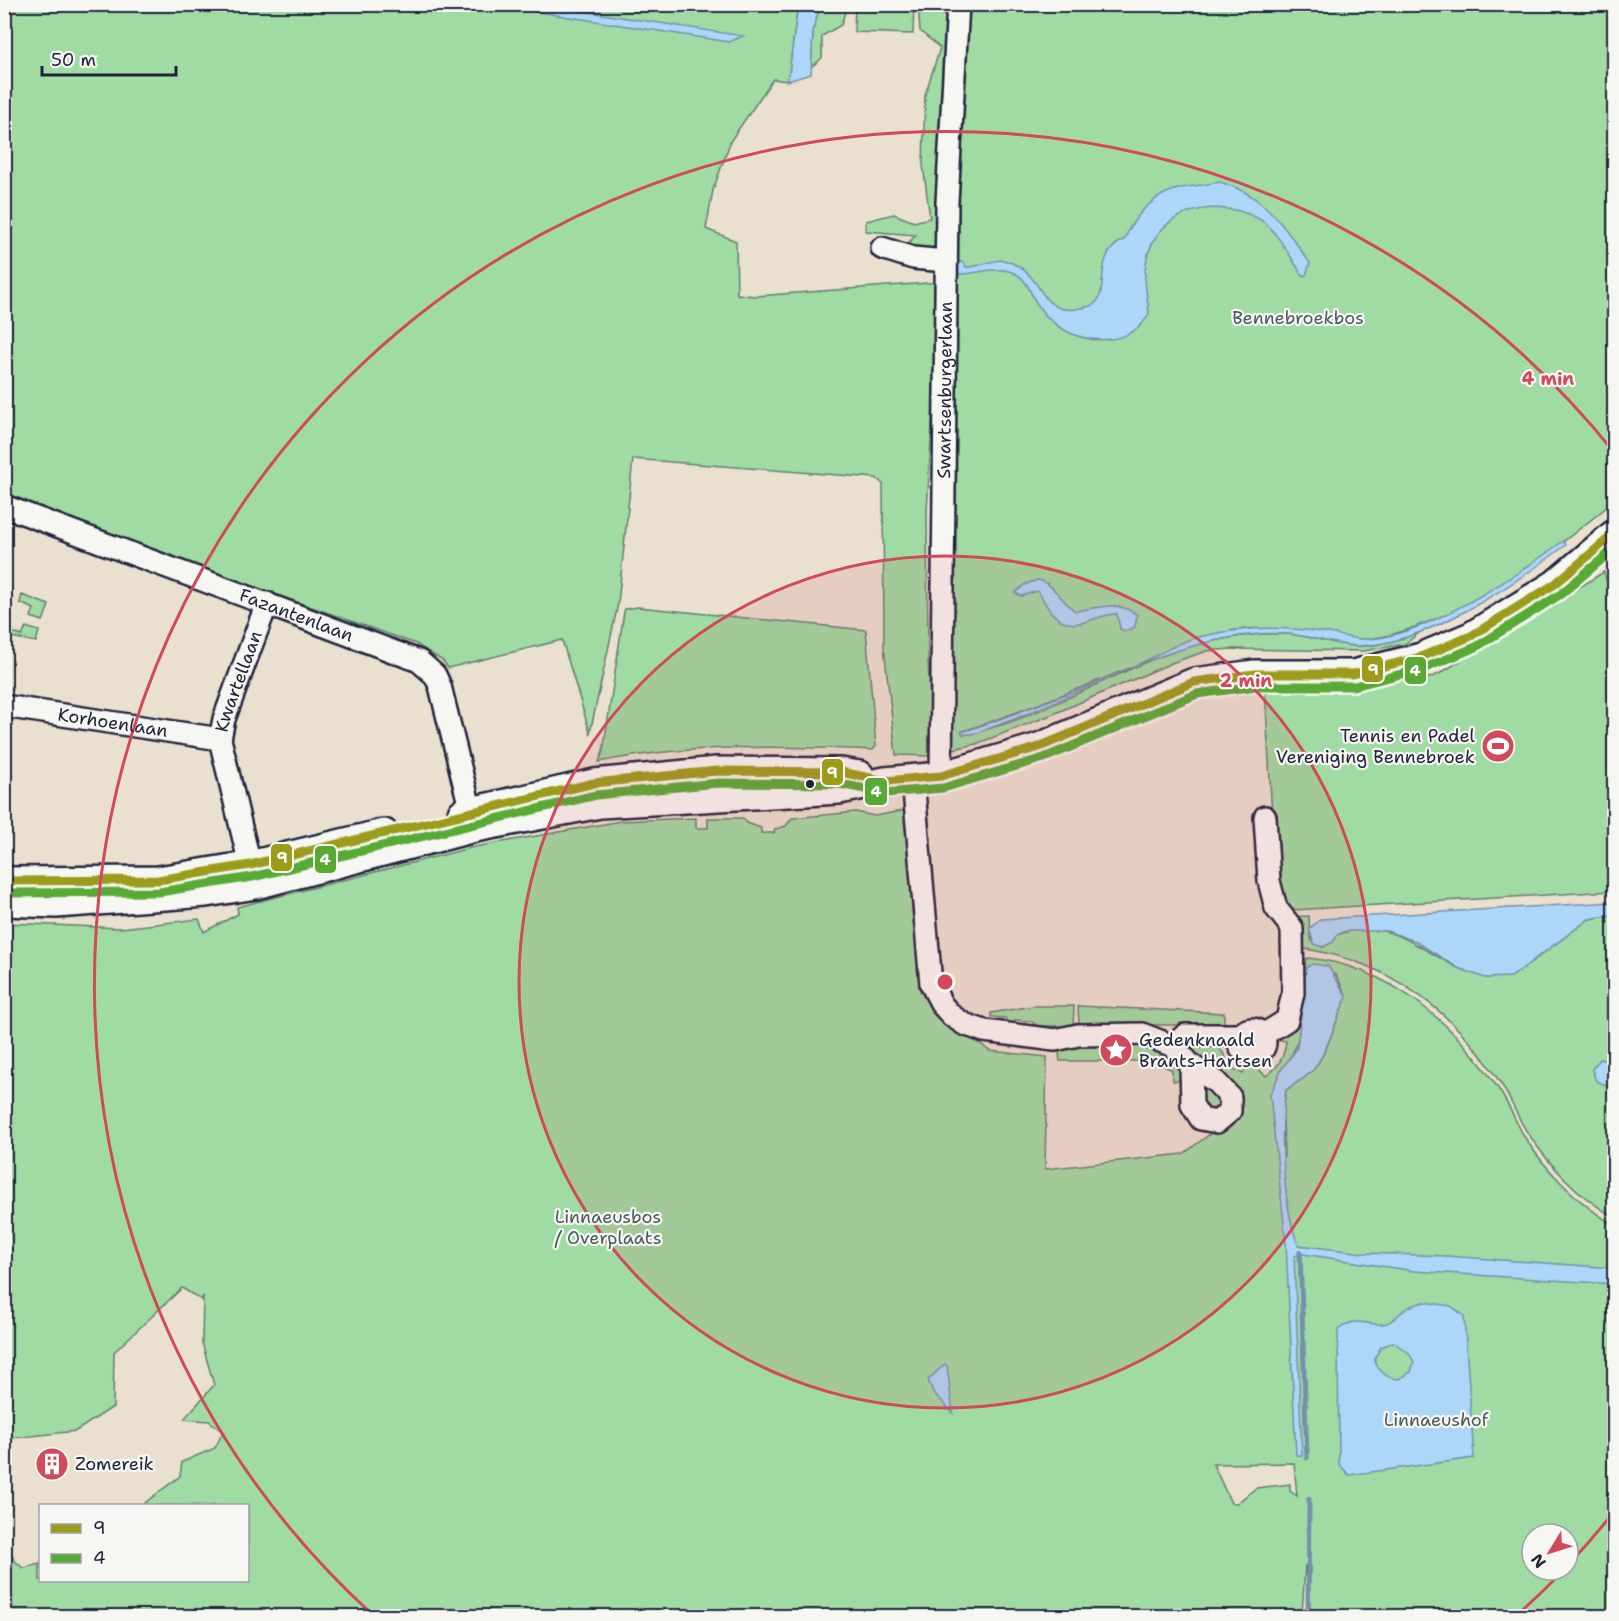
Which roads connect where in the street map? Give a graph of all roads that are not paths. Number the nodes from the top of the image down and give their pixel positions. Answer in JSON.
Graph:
{"nodes":[{"id":1,"x":958,"y":4,"type":"edge"},
{"id":2,"x":882,"y":248,"type":"dead end"},
{"id":3,"x":946,"y":261,"type":"junction"},
{"id":4,"x":4,"y":506,"type":"edge"},
{"id":5,"x":1614,"y":534,"type":"edge"},
{"id":6,"x":267,"y":603,"type":"junction"},
{"id":7,"x":4,"y":706,"type":"edge"},
{"id":8,"x":220,"y":739,"type":"junction"},
{"id":9,"x":941,"y":776,"type":"junction"},
{"id":10,"x":913,"y":779,"type":"junction"},
{"id":11,"x":1265,"y":817,"type":"dead end"},
{"id":12,"x":473,"y":820,"type":"junction"},
{"id":13,"x":253,"y":875,"type":"junction"},
{"id":14,"x":4,"y":880,"type":"edge"},
{"id":15,"x":204,"y":883,"type":"junction"},
{"id":16,"x":4,"y":902,"type":"edge"},
{"id":17,"x":1173,"y":1046,"type":"junction"},
{"id":18,"x":1191,"y":1065,"type":"dead end"}],
"edges":[{"from":1,"to":3,"type":"street","name":"Swartsenburgerlaan"},
{"from":2,"to":3,"type":"street"},
{"from":3,"to":9,"type":"street","name":"Swartsenburgerlaan"},
{"from":4,"to":6,"type":"street","name":"Fazantenlaan"},
{"from":5,"to":9,"type":"street"},
{"from":6,"to":8,"type":"street","name":"Kwartellaan"},
{"from":6,"to":12,"type":"street","name":"Fazantenlaan"},
{"from":7,"to":8,"type":"street","name":"Korhoenlaan"},
{"from":8,"to":13,"type":"street","name":"Kwartellaan"},
{"from":9,"to":10,"type":"street"},
{"from":10,"to":12,"type":"street"},
{"from":10,"to":17,"type":"street"},
{"from":11,"to":17,"type":"street"},
{"from":12,"to":13,"type":"street"},
{"from":13,"to":15,"type":"street"},
{"from":14,"to":15,"type":"street"},
{"from":15,"to":16,"type":"street"},
{"from":17,"to":18,"type":"street"}]}
